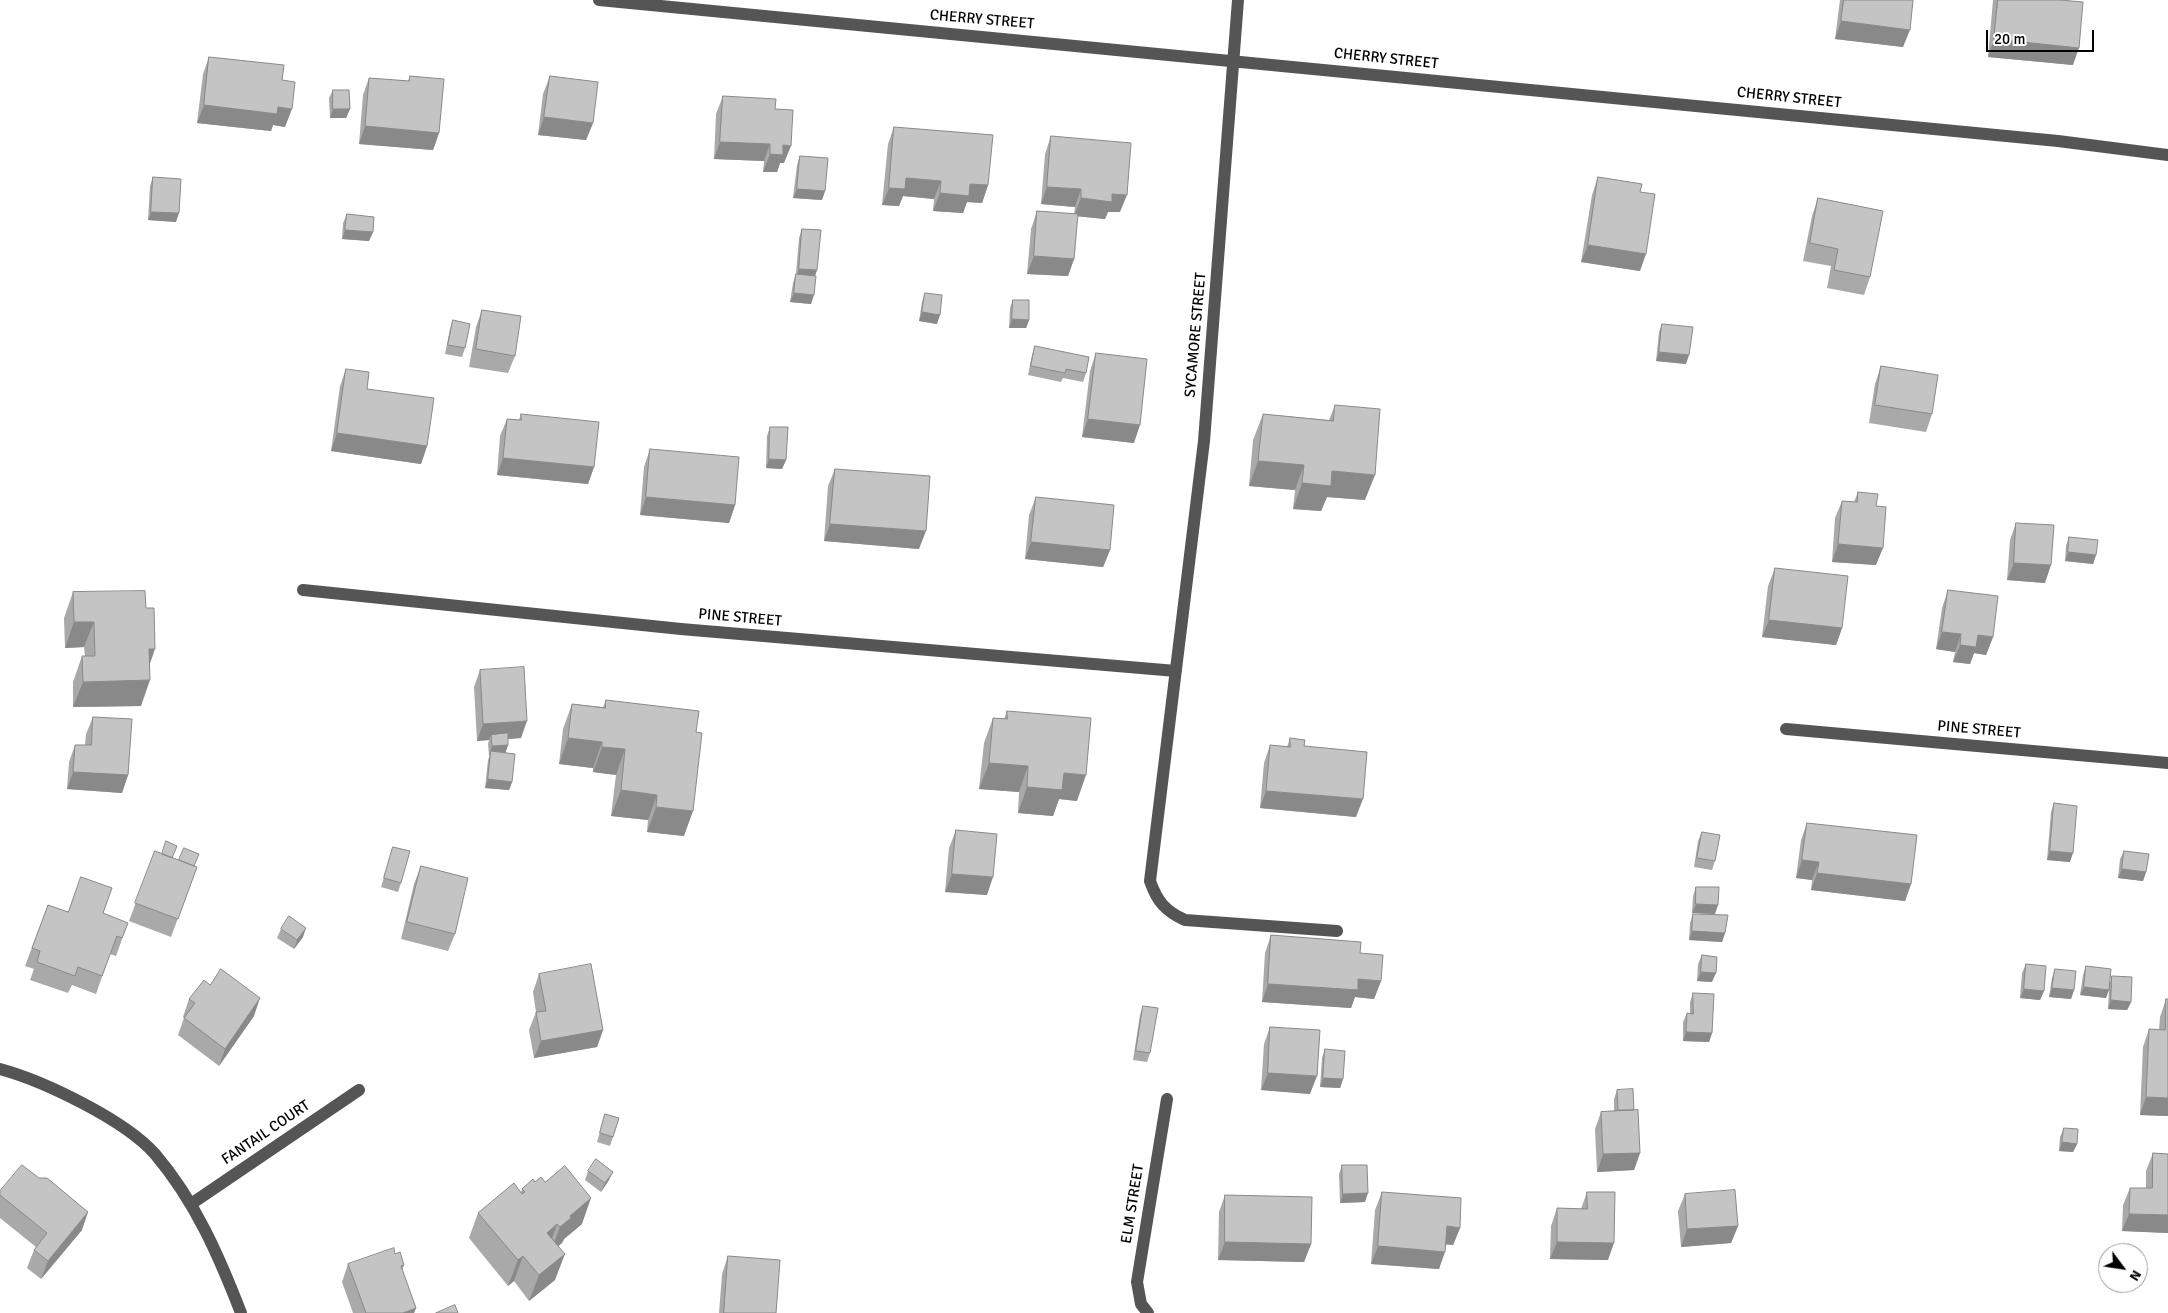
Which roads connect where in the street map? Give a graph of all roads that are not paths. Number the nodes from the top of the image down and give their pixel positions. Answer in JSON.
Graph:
{"nodes":[{"id":1,"x":600,"y":0,"type":"edge"},
{"id":2,"x":1238,"y":0,"type":"edge"},
{"id":3,"x":1234,"y":60,"type":"junction"},
{"id":4,"x":2168,"y":155,"type":"edge"},
{"id":5,"x":303,"y":590,"type":"dead end"},
{"id":6,"x":1176,"y":671,"type":"junction"},
{"id":7,"x":1786,"y":729,"type":"dead end"},
{"id":8,"x":2168,"y":763,"type":"edge"},
{"id":9,"x":1337,"y":931,"type":"dead end"},
{"id":10,"x":0,"y":1069,"type":"edge"},
{"id":11,"x":360,"y":1090,"type":"dead end"},
{"id":12,"x":1167,"y":1099,"type":"dead end"},
{"id":13,"x":191,"y":1204,"type":"junction"},
{"id":14,"x":241,"y":1313,"type":"edge"},
{"id":15,"x":1148,"y":1313,"type":"edge"}],
"edges":[{"from":1,"to":3,"type":"street","name":"CHERRY STREET"},
{"from":2,"to":3,"type":"street","name":"SYCAMORE STREET"},
{"from":3,"to":4,"type":"street","name":"CHERRY STREET"},
{"from":3,"to":6,"type":"street","name":"SYCAMORE STREET"},
{"from":5,"to":6,"type":"street","name":"PINE STREET"},
{"from":6,"to":9,"type":"street","name":"SYCAMORE STREET"},
{"from":7,"to":8,"type":"street","name":"PINE STREET"},
{"from":10,"to":13,"type":"street"},
{"from":11,"to":13,"type":"street","name":"FANTAIL COURT"},
{"from":12,"to":15,"type":"street","name":"ELM STREET"},
{"from":13,"to":14,"type":"street"}]}
